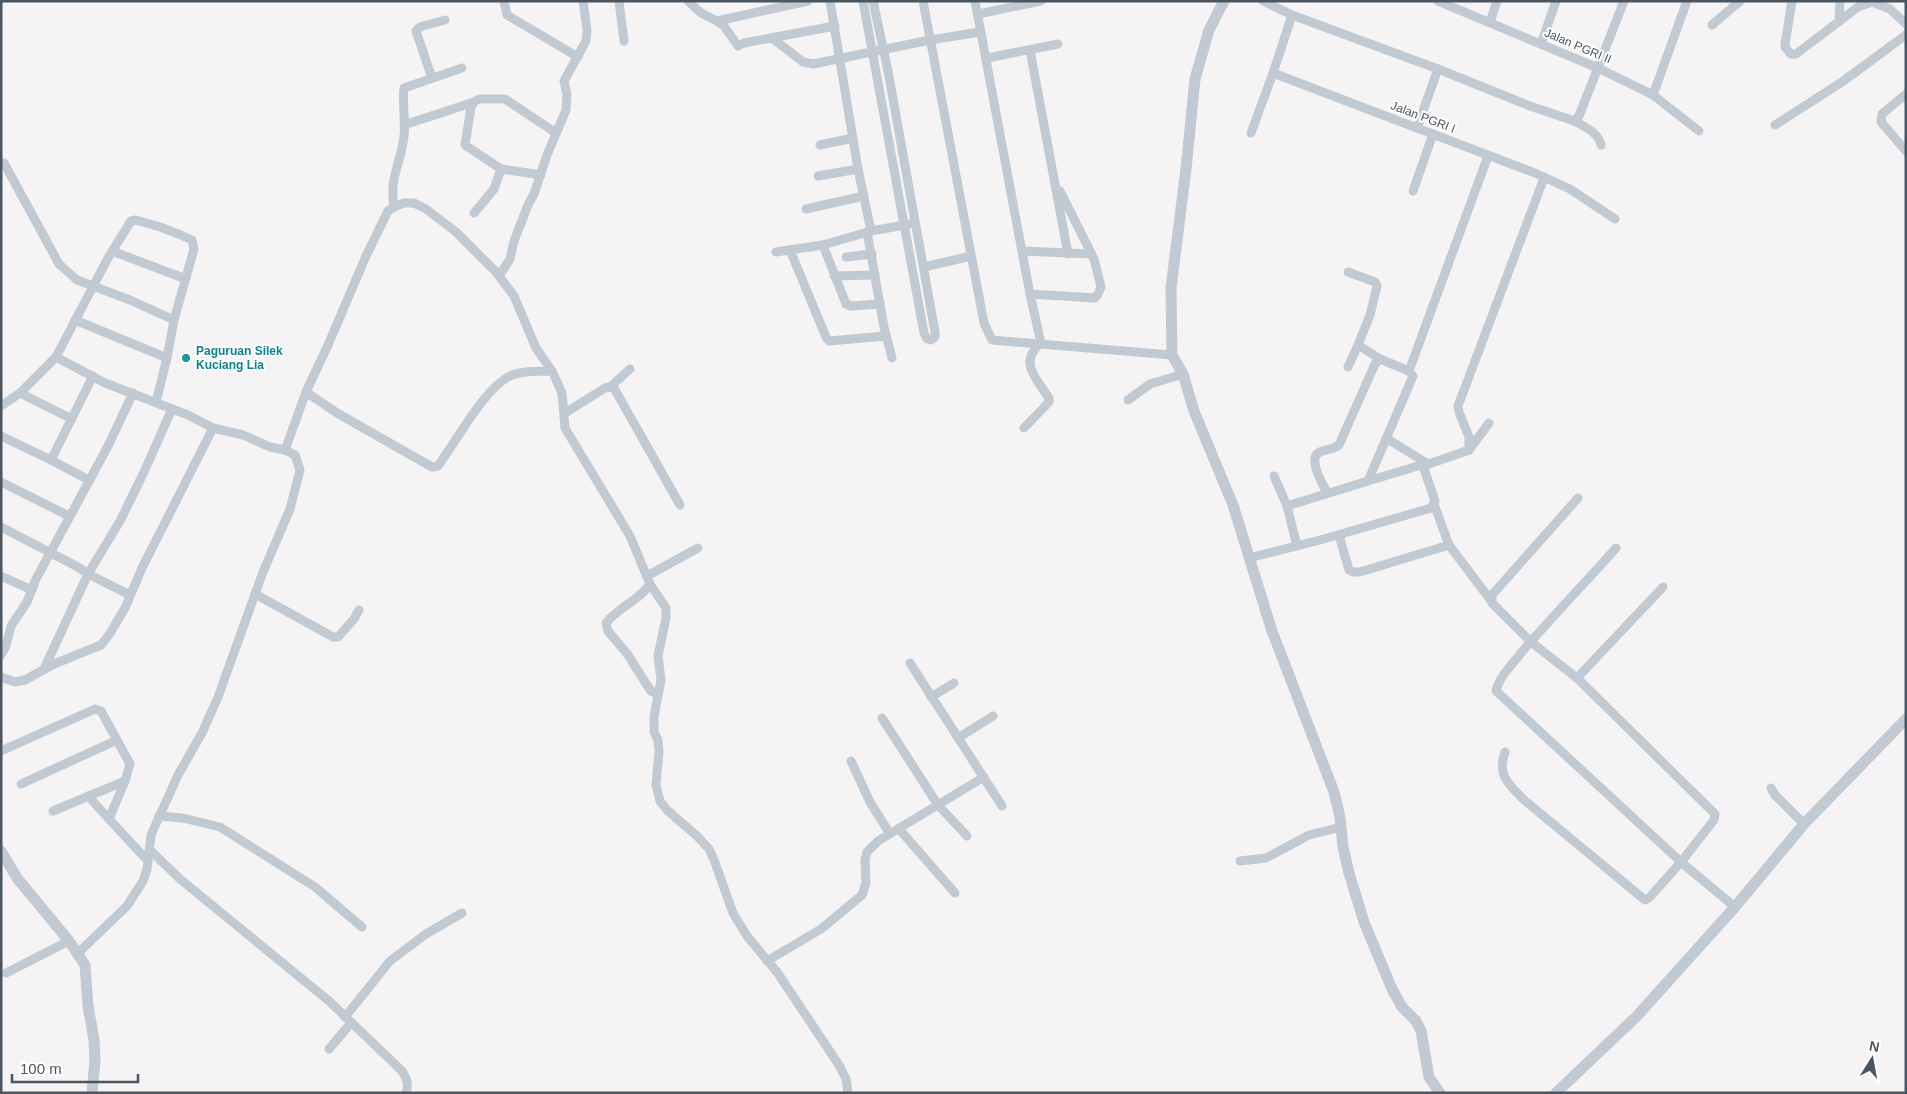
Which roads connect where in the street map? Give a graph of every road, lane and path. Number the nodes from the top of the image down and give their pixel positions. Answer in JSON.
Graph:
{"nodes":[{"id":1,"x":504,"y":1,"type":"edge"},
{"id":2,"x":583,"y":1,"type":"edge"},
{"id":3,"x":619,"y":1,"type":"edge"},
{"id":4,"x":688,"y":1,"type":"edge"},
{"id":5,"x":808,"y":1,"type":"edge"},
{"id":6,"x":830,"y":1,"type":"edge"},
{"id":7,"x":863,"y":1,"type":"edge"},
{"id":8,"x":873,"y":1,"type":"edge"},
{"id":9,"x":922,"y":1,"type":"edge"},
{"id":10,"x":976,"y":1,"type":"edge"},
{"id":11,"x":1041,"y":1,"type":"edge"},
{"id":12,"x":1224,"y":1,"type":"edge"},
{"id":13,"x":1263,"y":1,"type":"edge"},
{"id":14,"x":1438,"y":1,"type":"edge"},
{"id":15,"x":1497,"y":1,"type":"edge"},
{"id":16,"x":1556,"y":1,"type":"edge"},
{"id":17,"x":1624,"y":1,"type":"edge"},
{"id":18,"x":1686,"y":1,"type":"edge"},
{"id":19,"x":1740,"y":1,"type":"edge"},
{"id":20,"x":1792,"y":1,"type":"edge"},
{"id":21,"x":1840,"y":1,"type":"edge"},
{"id":22,"x":1021,"y":3,"type":"edge"},
{"id":23,"x":1880,"y":3,"type":"edge"},
{"id":24,"x":978,"y":14,"type":"junction"},
{"id":25,"x":1292,"y":15,"type":"junction"},
{"id":26,"x":445,"y":20,"type":"dead end"},
{"id":27,"x":717,"y":20,"type":"junction"},
{"id":28,"x":1490,"y":22,"type":"junction"},
{"id":29,"x":1839,"y":22,"type":"junction"},
{"id":30,"x":1906,"y":24,"type":"edge"},
{"id":31,"x":1712,"y":25,"type":"dead end"},
{"id":32,"x":835,"y":26,"type":"junction"},
{"id":33,"x":980,"y":32,"type":"junction"},
{"id":34,"x":1906,"y":35,"type":"edge"},
{"id":35,"x":772,"y":38,"type":"junction"},
{"id":36,"x":930,"y":40,"type":"junction"},
{"id":37,"x":624,"y":42,"type":"dead end"},
{"id":38,"x":1058,"y":44,"type":"dead end"},
{"id":39,"x":1541,"y":44,"type":"junction"},
{"id":40,"x":1030,"y":50,"type":"junction"},
{"id":41,"x":883,"y":51,"type":"junction"},
{"id":42,"x":873,"y":53,"type":"junction"},
{"id":43,"x":578,"y":57,"type":"junction"},
{"id":44,"x":987,"y":58,"type":"junction"},
{"id":45,"x":840,"y":59,"type":"junction"},
{"id":46,"x":462,"y":68,"type":"dead end"},
{"id":47,"x":1598,"y":68,"type":"junction"},
{"id":48,"x":1438,"y":69,"type":"junction"},
{"id":49,"x":1273,"y":73,"type":"junction"},
{"id":50,"x":432,"y":78,"type":"junction"},
{"id":51,"x":1653,"y":94,"type":"junction"},
{"id":52,"x":1906,"y":94,"type":"edge"},
{"id":53,"x":474,"y":102,"type":"junction"},
{"id":54,"x":1574,"y":121,"type":"junction"},
{"id":55,"x":404,"y":125,"type":"junction"},
{"id":56,"x":1775,"y":125,"type":"dead end"},
{"id":57,"x":1417,"y":128,"type":"junction"},
{"id":58,"x":1699,"y":131,"type":"dead end"},
{"id":59,"x":556,"y":133,"type":"junction"},
{"id":60,"x":1251,"y":133,"type":"dead end"},
{"id":61,"x":1434,"y":134,"type":"junction"},
{"id":62,"x":854,"y":138,"type":"junction"},
{"id":63,"x":820,"y":144,"type":"dead end"},
{"id":64,"x":1601,"y":145,"type":"dead end"},
{"id":65,"x":1906,"y":151,"type":"edge"},
{"id":66,"x":1488,"y":156,"type":"junction"},
{"id":67,"x":4,"y":163,"type":"dead end"},
{"id":68,"x":858,"y":169,"type":"junction"},
{"id":69,"x":501,"y":170,"type":"junction"},
{"id":70,"x":541,"y":175,"type":"junction"},
{"id":71,"x":818,"y":176,"type":"dead end"},
{"id":72,"x":1544,"y":178,"type":"junction"},
{"id":73,"x":1055,"y":182,"type":"junction"},
{"id":74,"x":1413,"y":191,"type":"dead end"},
{"id":75,"x":864,"y":196,"type":"junction"},
{"id":76,"x":394,"y":206,"type":"junction"},
{"id":77,"x":806,"y":209,"type":"dead end"},
{"id":78,"x":474,"y":213,"type":"dead end"},
{"id":79,"x":1615,"y":219,"type":"dead end"},
{"id":80,"x":915,"y":223,"type":"junction"},
{"id":81,"x":904,"y":225,"type":"junction"},
{"id":82,"x":869,"y":231,"type":"junction"},
{"id":83,"x":823,"y":245,"type":"junction"},
{"id":84,"x":790,"y":250,"type":"junction"},
{"id":85,"x":112,"y":251,"type":"junction"},
{"id":86,"x":1022,"y":251,"type":"junction"},
{"id":87,"x":776,"y":252,"type":"dead end"},
{"id":88,"x":872,"y":254,"type":"junction"},
{"id":89,"x":1068,"y":254,"type":"junction"},
{"id":90,"x":1091,"y":254,"type":"junction"},
{"id":91,"x":971,"y":256,"type":"junction"},
{"id":92,"x":846,"y":257,"type":"dead end"},
{"id":93,"x":924,"y":267,"type":"junction"},
{"id":94,"x":1348,"y":272,"type":"dead end"},
{"id":95,"x":875,"y":275,"type":"junction"},
{"id":96,"x":499,"y":276,"type":"junction"},
{"id":97,"x":834,"y":276,"type":"junction"},
{"id":98,"x":186,"y":279,"type":"junction"},
{"id":99,"x":94,"y":286,"type":"junction"},
{"id":100,"x":1030,"y":294,"type":"junction"},
{"id":101,"x":880,"y":304,"type":"junction"},
{"id":102,"x":75,"y":320,"type":"junction"},
{"id":103,"x":174,"y":320,"type":"junction"},
{"id":104,"x":886,"y":336,"type":"junction"},
{"id":105,"x":1041,"y":343,"type":"junction"},
{"id":106,"x":1358,"y":345,"type":"junction"},
{"id":107,"x":1172,"y":356,"type":"junction"},
{"id":108,"x":56,"y":357,"type":"junction"},
{"id":109,"x":167,"y":358,"type":"junction"},
{"id":110,"x":892,"y":358,"type":"dead end"},
{"id":111,"x":1380,"y":359,"type":"junction"},
{"id":112,"x":1348,"y":367,"type":"dead end"},
{"id":113,"x":630,"y":369,"type":"dead end"},
{"id":114,"x":552,"y":370,"type":"junction"},
{"id":115,"x":1409,"y":372,"type":"junction"},
{"id":116,"x":1182,"y":374,"type":"junction"},
{"id":117,"x":93,"y":376,"type":"junction"},
{"id":118,"x":610,"y":387,"type":"junction"},
{"id":119,"x":306,"y":392,"type":"junction"},
{"id":120,"x":20,"y":393,"type":"junction"},
{"id":121,"x":133,"y":393,"type":"junction"},
{"id":122,"x":1128,"y":400,"type":"dead end"},
{"id":123,"x":156,"y":402,"type":"junction"},
{"id":124,"x":1,"y":406,"type":"edge"},
{"id":125,"x":172,"y":409,"type":"junction"},
{"id":126,"x":565,"y":413,"type":"junction"},
{"id":127,"x":72,"y":419,"type":"junction"},
{"id":128,"x":1489,"y":423,"type":"dead end"},
{"id":129,"x":213,"y":428,"type":"junction"},
{"id":130,"x":1024,"y":428,"type":"dead end"},
{"id":131,"x":1,"y":436,"type":"edge"},
{"id":132,"x":1386,"y":438,"type":"junction"},
{"id":133,"x":285,"y":450,"type":"junction"},
{"id":134,"x":1469,"y":450,"type":"junction"},
{"id":135,"x":51,"y":460,"type":"junction"},
{"id":136,"x":1426,"y":465,"type":"junction"},
{"id":137,"x":1274,"y":476,"type":"dead end"},
{"id":138,"x":89,"y":480,"type":"junction"},
{"id":139,"x":1368,"y":481,"type":"junction"},
{"id":140,"x":1,"y":482,"type":"edge"},
{"id":141,"x":1327,"y":492,"type":"junction"},
{"id":142,"x":1578,"y":498,"type":"dead end"},
{"id":143,"x":1434,"y":504,"type":"junction"},
{"id":144,"x":680,"y":505,"type":"dead end"},
{"id":145,"x":1287,"y":506,"type":"junction"},
{"id":146,"x":69,"y":516,"type":"junction"},
{"id":147,"x":1,"y":527,"type":"edge"},
{"id":148,"x":1339,"y":535,"type":"junction"},
{"id":149,"x":1449,"y":545,"type":"junction"},
{"id":150,"x":1297,"y":546,"type":"junction"},
{"id":151,"x":698,"y":548,"type":"dead end"},
{"id":152,"x":1616,"y":548,"type":"dead end"},
{"id":153,"x":52,"y":554,"type":"junction"},
{"id":154,"x":1249,"y":558,"type":"junction"},
{"id":155,"x":88,"y":574,"type":"junction"},
{"id":156,"x":1,"y":576,"type":"edge"},
{"id":157,"x":648,"y":580,"type":"junction"},
{"id":158,"x":1663,"y":587,"type":"dead end"},
{"id":159,"x":32,"y":590,"type":"junction"},
{"id":160,"x":255,"y":594,"type":"junction"},
{"id":161,"x":130,"y":595,"type":"junction"},
{"id":162,"x":1492,"y":603,"type":"junction"},
{"id":163,"x":359,"y":610,"type":"dead end"},
{"id":164,"x":5,"y":631,"type":"edge"},
{"id":165,"x":1531,"y":642,"type":"junction"},
{"id":166,"x":1,"y":655,"type":"edge"},
{"id":167,"x":910,"y":663,"type":"dead end"},
{"id":168,"x":44,"y":670,"type":"junction"},
{"id":169,"x":1,"y":677,"type":"edge"},
{"id":170,"x":1577,"y":678,"type":"junction"},
{"id":171,"x":954,"y":683,"type":"dead end"},
{"id":172,"x":658,"y":694,"type":"junction"},
{"id":173,"x":931,"y":697,"type":"junction"},
{"id":174,"x":993,"y":716,"type":"dead end"},
{"id":175,"x":882,"y":718,"type":"dead end"},
{"id":176,"x":1906,"y":719,"type":"edge"},
{"id":177,"x":958,"y":738,"type":"junction"},
{"id":178,"x":117,"y":740,"type":"junction"},
{"id":179,"x":1,"y":752,"type":"edge"},
{"id":180,"x":1505,"y":752,"type":"dead end"},
{"id":181,"x":851,"y":761,"type":"dead end"},
{"id":182,"x":984,"y":777,"type":"junction"},
{"id":183,"x":125,"y":781,"type":"junction"},
{"id":184,"x":21,"y":784,"type":"dead end"},
{"id":185,"x":1772,"y":788,"type":"dead end"},
{"id":186,"x":88,"y":796,"type":"junction"},
{"id":187,"x":938,"y":805,"type":"junction"},
{"id":188,"x":1002,"y":806,"type":"dead end"},
{"id":189,"x":53,"y":811,"type":"dead end"},
{"id":190,"x":160,"y":816,"type":"junction"},
{"id":191,"x":109,"y":819,"type":"junction"},
{"id":192,"x":1804,"y":824,"type":"junction"},
{"id":193,"x":1341,"y":827,"type":"junction"},
{"id":194,"x":899,"y":829,"type":"junction"},
{"id":195,"x":890,"y":834,"type":"junction"},
{"id":196,"x":967,"y":836,"type":"dead end"},
{"id":197,"x":150,"y":850,"type":"junction"},
{"id":198,"x":1,"y":851,"type":"edge"},
{"id":199,"x":148,"y":861,"type":"junction"},
{"id":200,"x":1240,"y":861,"type":"dead end"},
{"id":201,"x":1681,"y":862,"type":"junction"},
{"id":202,"x":955,"y":893,"type":"dead end"},
{"id":203,"x":1735,"y":906,"type":"junction"},
{"id":204,"x":462,"y":913,"type":"dead end"},
{"id":205,"x":362,"y":927,"type":"dead end"},
{"id":206,"x":69,"y":941,"type":"junction"},
{"id":207,"x":78,"y":953,"type":"junction"},
{"id":208,"x":767,"y":961,"type":"junction"},
{"id":209,"x":6,"y":973,"type":"dead end"},
{"id":210,"x":348,"y":1020,"type":"junction"},
{"id":211,"x":329,"y":1049,"type":"dead end"},
{"id":212,"x":92,"y":1093,"type":"edge"},
{"id":213,"x":406,"y":1093,"type":"edge"},
{"id":214,"x":848,"y":1093,"type":"edge"},
{"id":215,"x":1440,"y":1093,"type":"edge"},
{"id":216,"x":1556,"y":1093,"type":"edge"}],
"edges":[{"from":1,"to":43,"type":"street"},
{"from":2,"to":43,"type":"street"},
{"from":3,"to":37,"type":"street"},
{"from":4,"to":27,"type":"street"},
{"from":5,"to":27,"type":"street"},
{"from":6,"to":32,"type":"street"},
{"from":7,"to":42,"type":"street"},
{"from":8,"to":41,"type":"street"},
{"from":9,"to":36,"type":"street"},
{"from":10,"to":24,"type":"street"},
{"from":11,"to":22,"type":"street"},
{"from":12,"to":107,"type":"street"},
{"from":13,"to":25,"type":"street"},
{"from":14,"to":28,"type":"street","name":"Jalan PGRI II"},
{"from":15,"to":28,"type":"street"},
{"from":16,"to":39,"type":"street"},
{"from":17,"to":47,"type":"street"},
{"from":18,"to":51,"type":"street"},
{"from":19,"to":31,"type":"street"},
{"from":20,"to":29,"type":"street"},
{"from":21,"to":29,"type":"street"},
{"from":22,"to":24,"type":"street"},
{"from":23,"to":29,"type":"street"},
{"from":23,"to":30,"type":"street"},
{"from":24,"to":33,"type":"street"},
{"from":25,"to":48,"type":"street"},
{"from":25,"to":49,"type":"street"},
{"from":26,"to":50,"type":"street"},
{"from":27,"to":35,"type":"street"},
{"from":28,"to":39,"type":"street","name":"Jalan PGRI II"},
{"from":32,"to":35,"type":"street"},
{"from":32,"to":45,"type":"street"},
{"from":33,"to":36,"type":"street"},
{"from":33,"to":44,"type":"street"},
{"from":34,"to":56,"type":"street"},
{"from":35,"to":45,"type":"street"},
{"from":36,"to":41,"type":"street"},
{"from":36,"to":91,"type":"street"},
{"from":38,"to":40,"type":"street"},
{"from":39,"to":47,"type":"street","name":"Jalan PGRI II"},
{"from":40,"to":44,"type":"street"},
{"from":40,"to":73,"type":"street"},
{"from":41,"to":42,"type":"street"},
{"from":41,"to":80,"type":"street"},
{"from":42,"to":45,"type":"street"},
{"from":42,"to":81,"type":"street"},
{"from":43,"to":59,"type":"street"},
{"from":44,"to":86,"type":"street"},
{"from":45,"to":62,"type":"street"},
{"from":46,"to":50,"type":"street"},
{"from":47,"to":51,"type":"street","name":"Jalan PGRI II"},
{"from":47,"to":54,"type":"street"},
{"from":48,"to":54,"type":"street"},
{"from":48,"to":57,"type":"street"},
{"from":49,"to":57,"type":"street","name":"Jalan PGRI I"},
{"from":49,"to":60,"type":"street"},
{"from":50,"to":55,"type":"street"},
{"from":51,"to":58,"type":"street","name":"Jalan PGRI II"},
{"from":52,"to":65,"type":"street"},
{"from":53,"to":55,"type":"street"},
{"from":53,"to":59,"type":"street"},
{"from":53,"to":69,"type":"street"},
{"from":54,"to":64,"type":"street"},
{"from":55,"to":76,"type":"street"},
{"from":57,"to":61,"type":"street","name":"Jalan PGRI I"},
{"from":59,"to":70,"type":"street"},
{"from":61,"to":66,"type":"street","name":"Jalan PGRI I"},
{"from":61,"to":74,"type":"street"},
{"from":62,"to":63,"type":"street"},
{"from":62,"to":68,"type":"street"},
{"from":66,"to":72,"type":"street","name":"Jalan PGRI I"},
{"from":66,"to":115,"type":"street"},
{"from":67,"to":99,"type":"street"},
{"from":68,"to":71,"type":"street"},
{"from":68,"to":75,"type":"street"},
{"from":69,"to":70,"type":"street"},
{"from":69,"to":78,"type":"street"},
{"from":70,"to":96,"type":"street"},
{"from":72,"to":79,"type":"street","name":"Jalan PGRI I"},
{"from":72,"to":134,"type":"street"},
{"from":73,"to":89,"type":"street"},
{"from":73,"to":90,"type":"street"},
{"from":75,"to":77,"type":"street"},
{"from":75,"to":82,"type":"street"},
{"from":76,"to":96,"type":"street"},
{"from":76,"to":119,"type":"street"},
{"from":80,"to":81,"type":"street"},
{"from":80,"to":93,"type":"street"},
{"from":81,"to":82,"type":"street"},
{"from":81,"to":93,"type":"street"},
{"from":82,"to":83,"type":"street"},
{"from":82,"to":88,"type":"street"},
{"from":83,"to":84,"type":"street"},
{"from":83,"to":97,"type":"street"},
{"from":84,"to":87,"type":"street"},
{"from":84,"to":104,"type":"street"},
{"from":85,"to":98,"type":"street"},
{"from":85,"to":98,"type":"street"},
{"from":85,"to":99,"type":"street"},
{"from":86,"to":89,"type":"street"},
{"from":86,"to":100,"type":"street"},
{"from":88,"to":92,"type":"street"},
{"from":88,"to":95,"type":"street"},
{"from":89,"to":90,"type":"street"},
{"from":90,"to":100,"type":"street"},
{"from":91,"to":93,"type":"street"},
{"from":91,"to":105,"type":"street"},
{"from":94,"to":106,"type":"street"},
{"from":95,"to":97,"type":"street"},
{"from":95,"to":101,"type":"street"},
{"from":96,"to":114,"type":"street"},
{"from":97,"to":101,"type":"street"},
{"from":98,"to":103,"type":"street"},
{"from":99,"to":102,"type":"street"},
{"from":99,"to":103,"type":"street"},
{"from":100,"to":105,"type":"street"},
{"from":101,"to":104,"type":"street"},
{"from":102,"to":108,"type":"street"},
{"from":102,"to":109,"type":"street"},
{"from":103,"to":109,"type":"street"},
{"from":104,"to":110,"type":"street"},
{"from":105,"to":107,"type":"street"},
{"from":105,"to":130,"type":"street"},
{"from":106,"to":111,"type":"street"},
{"from":106,"to":112,"type":"street"},
{"from":107,"to":116,"type":"street"},
{"from":108,"to":117,"type":"street"},
{"from":108,"to":120,"type":"street"},
{"from":109,"to":123,"type":"street"},
{"from":111,"to":115,"type":"street"},
{"from":111,"to":141,"type":"street"},
{"from":113,"to":118,"type":"street"},
{"from":114,"to":119,"type":"street"},
{"from":114,"to":126,"type":"street"},
{"from":115,"to":132,"type":"street"},
{"from":116,"to":122,"type":"street"},
{"from":116,"to":154,"type":"street"},
{"from":117,"to":121,"type":"street"},
{"from":117,"to":127,"type":"street"},
{"from":118,"to":126,"type":"street"},
{"from":118,"to":144,"type":"street"},
{"from":119,"to":133,"type":"street"},
{"from":120,"to":124,"type":"street"},
{"from":120,"to":127,"type":"street"},
{"from":121,"to":123,"type":"street"},
{"from":121,"to":138,"type":"street"},
{"from":123,"to":125,"type":"street"},
{"from":125,"to":129,"type":"street"},
{"from":125,"to":155,"type":"street"},
{"from":126,"to":157,"type":"street"},
{"from":127,"to":135,"type":"street"},
{"from":128,"to":134,"type":"street"},
{"from":129,"to":133,"type":"street"},
{"from":129,"to":161,"type":"street"},
{"from":131,"to":135,"type":"street"},
{"from":132,"to":136,"type":"street"},
{"from":132,"to":139,"type":"street"},
{"from":133,"to":160,"type":"street"},
{"from":134,"to":136,"type":"street"},
{"from":135,"to":138,"type":"street"},
{"from":136,"to":139,"type":"street"},
{"from":136,"to":143,"type":"street"},
{"from":137,"to":145,"type":"street"},
{"from":138,"to":146,"type":"street"},
{"from":139,"to":141,"type":"street"},
{"from":140,"to":146,"type":"street"},
{"from":141,"to":145,"type":"street"},
{"from":142,"to":162,"type":"street"},
{"from":143,"to":148,"type":"street"},
{"from":143,"to":149,"type":"street"},
{"from":145,"to":150,"type":"street"},
{"from":146,"to":153,"type":"street"},
{"from":147,"to":153,"type":"street"},
{"from":148,"to":149,"type":"street"},
{"from":148,"to":150,"type":"street"},
{"from":149,"to":162,"type":"street"},
{"from":150,"to":154,"type":"street"},
{"from":151,"to":157,"type":"street"},
{"from":152,"to":165,"type":"street"},
{"from":153,"to":155,"type":"street"},
{"from":153,"to":159,"type":"street"},
{"from":154,"to":193,"type":"street"},
{"from":155,"to":161,"type":"street"},
{"from":155,"to":168,"type":"street"},
{"from":156,"to":159,"type":"street"},
{"from":157,"to":172,"type":"street"},
{"from":157,"to":172,"type":"street"},
{"from":158,"to":170,"type":"street"},
{"from":159,"to":164,"type":"street"},
{"from":160,"to":163,"type":"street"},
{"from":160,"to":190,"type":"street"},
{"from":161,"to":168,"type":"street"},
{"from":162,"to":165,"type":"street"},
{"from":164,"to":166,"type":"street"},
{"from":165,"to":170,"type":"street"},
{"from":165,"to":201,"type":"street"},
{"from":167,"to":173,"type":"street"},
{"from":168,"to":169,"type":"street"},
{"from":170,"to":201,"type":"street"},
{"from":171,"to":173,"type":"street"},
{"from":172,"to":208,"type":"street"},
{"from":173,"to":177,"type":"street"},
{"from":174,"to":177,"type":"street"},
{"from":175,"to":187,"type":"street"},
{"from":176,"to":192,"type":"street"},
{"from":177,"to":182,"type":"street"},
{"from":178,"to":179,"type":"street"},
{"from":178,"to":183,"type":"street"},
{"from":178,"to":184,"type":"street"},
{"from":180,"to":201,"type":"street"},
{"from":181,"to":195,"type":"street"},
{"from":182,"to":187,"type":"street"},
{"from":182,"to":188,"type":"street"},
{"from":183,"to":186,"type":"street"},
{"from":183,"to":191,"type":"street"},
{"from":185,"to":192,"type":"street"},
{"from":186,"to":189,"type":"street"},
{"from":186,"to":191,"type":"street"},
{"from":187,"to":194,"type":"street"},
{"from":187,"to":196,"type":"street"},
{"from":190,"to":197,"type":"street"},
{"from":190,"to":205,"type":"street"},
{"from":191,"to":199,"type":"street"},
{"from":192,"to":203,"type":"street"},
{"from":193,"to":200,"type":"street"},
{"from":193,"to":215,"type":"street"},
{"from":194,"to":195,"type":"street"},
{"from":194,"to":202,"type":"street"},
{"from":195,"to":208,"type":"street"},
{"from":197,"to":199,"type":"street"},
{"from":197,"to":210,"type":"street"},
{"from":198,"to":206,"type":"street"},
{"from":199,"to":207,"type":"street"},
{"from":201,"to":203,"type":"street"},
{"from":203,"to":216,"type":"street"},
{"from":204,"to":210,"type":"street"},
{"from":206,"to":207,"type":"street"},
{"from":206,"to":209,"type":"street"},
{"from":207,"to":212,"type":"street"},
{"from":208,"to":214,"type":"street"},
{"from":210,"to":211,"type":"street"},
{"from":210,"to":213,"type":"street"}]}
